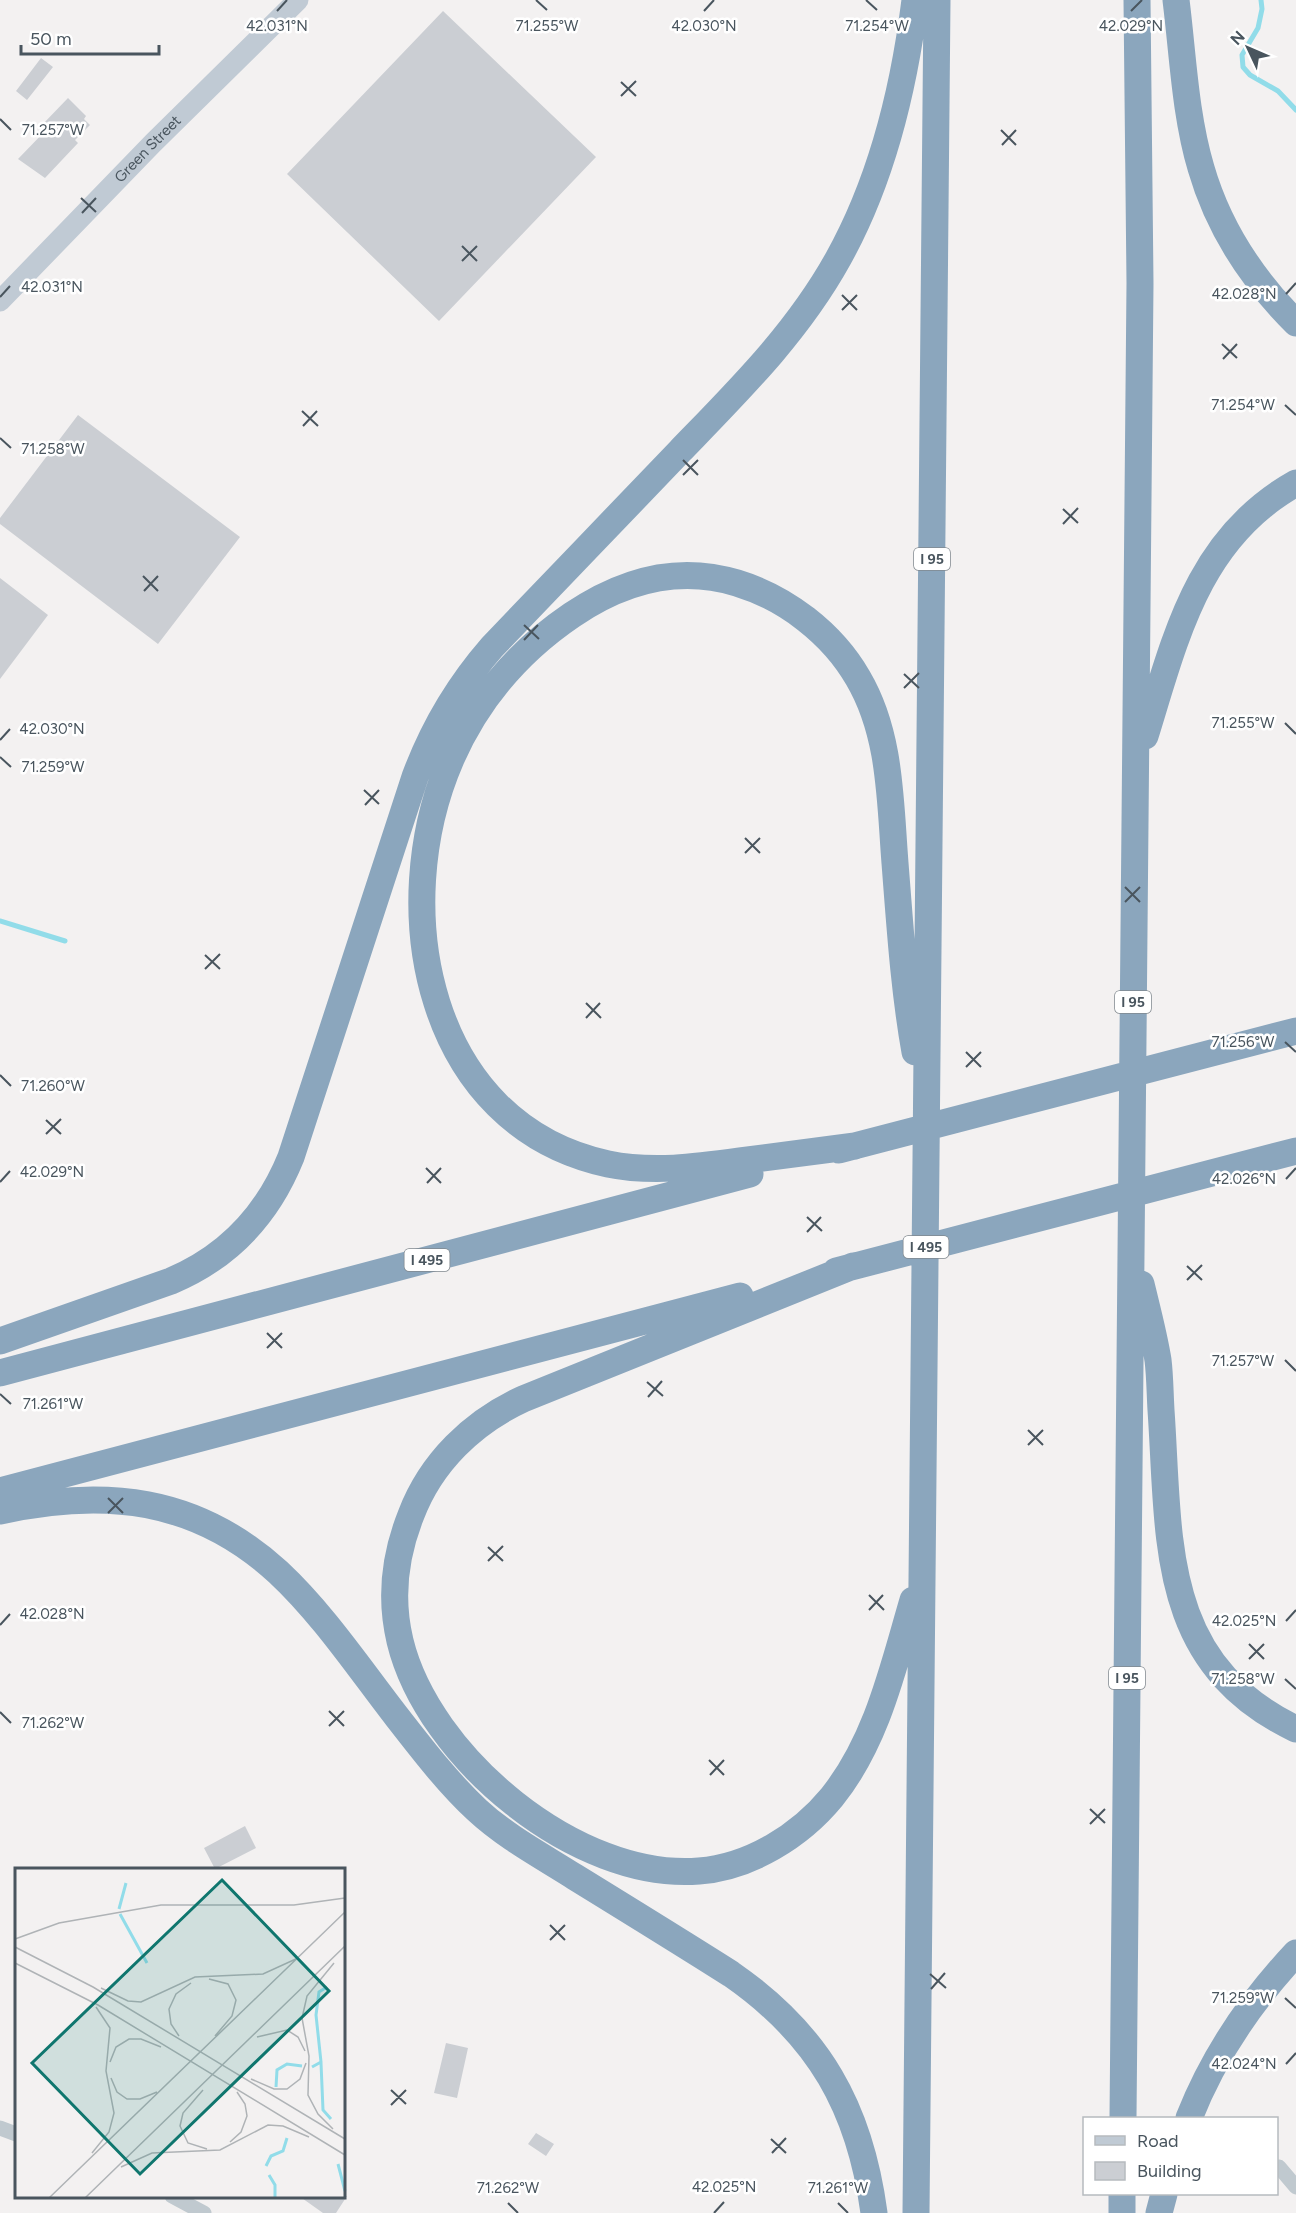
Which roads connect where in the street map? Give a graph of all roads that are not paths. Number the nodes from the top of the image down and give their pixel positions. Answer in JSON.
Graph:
{"nodes":[{"id":1,"x":298,"y":0,"type":"edge"},
{"id":2,"x":915,"y":0,"type":"edge"},
{"id":3,"x":937,"y":0,"type":"edge"},
{"id":4,"x":1137,"y":0,"type":"edge"},
{"id":5,"x":1176,"y":0,"type":"edge"},
{"id":6,"x":0,"y":301,"type":"edge"},
{"id":7,"x":1296,"y":323,"type":"edge"},
{"id":8,"x":1296,"y":483,"type":"edge"},
{"id":9,"x":1136,"y":766,"type":"junction"},
{"id":10,"x":1296,"y":1018,"type":"edge"},
{"id":11,"x":1296,"y":1031,"type":"edge"},
{"id":12,"x":1203,"y":1056,"type":"junction"},
{"id":13,"x":927,"y":1119,"type":"junction"},
{"id":14,"x":855,"y":1146,"type":"junction"},
{"id":15,"x":1296,"y":1151,"type":"edge"},
{"id":16,"x":1296,"y":1156,"type":"edge"},
{"id":17,"x":1202,"y":1176,"type":"junction"},
{"id":18,"x":1131,"y":1238,"type":"junction"},
{"id":19,"x":853,"y":1266,"type":"junction"},
{"id":20,"x":0,"y":1341,"type":"edge"},
{"id":21,"x":0,"y":1373,"type":"edge"},
{"id":22,"x":0,"y":1491,"type":"edge"},
{"id":23,"x":0,"y":1511,"type":"edge"},
{"id":24,"x":922,"y":1570,"type":"junction"},
{"id":25,"x":1296,"y":1729,"type":"edge"},
{"id":26,"x":1296,"y":1953,"type":"edge"},
{"id":27,"x":1123,"y":2117,"type":"edge"},
{"id":28,"x":1189,"y":2117,"type":"edge"},
{"id":29,"x":0,"y":2128,"type":"edge"},
{"id":30,"x":15,"y":2134,"type":"edge"},
{"id":31,"x":1280,"y":2167,"type":"dead end"},
{"id":32,"x":1296,"y":2187,"type":"edge"},
{"id":33,"x":1122,"y":2195,"type":"edge"},
{"id":34,"x":1164,"y":2195,"type":"edge"},
{"id":35,"x":190,"y":2200,"type":"edge"},
{"id":36,"x":204,"y":2213,"type":"edge"},
{"id":37,"x":874,"y":2213,"type":"edge"},
{"id":38,"x":916,"y":2213,"type":"edge"},
{"id":39,"x":1122,"y":2213,"type":"edge"},
{"id":40,"x":1159,"y":2213,"type":"edge"}],
"edges":[{"from":1,"to":6,"type":"main road","name":"Green Street"},
{"from":2,"to":20,"type":"highway"},
{"from":3,"to":13,"type":"highway","number":"I 95"},
{"from":4,"to":9,"type":"highway","number":"I 95"},
{"from":5,"to":7,"type":"highway"},
{"from":8,"to":9,"type":"highway"},
{"from":9,"to":18,"type":"highway","number":"I 95"},
{"from":10,"to":12,"type":"highway"},
{"from":11,"to":12,"type":"highway","number":"I 495"},
{"from":12,"to":14,"type":"highway","number":"I 495"},
{"from":13,"to":14,"type":"highway"},
{"from":13,"to":24,"type":"highway","number":"I 95"},
{"from":14,"to":21,"type":"highway","number":"I 495"},
{"from":15,"to":17,"type":"highway","number":"I 495"},
{"from":16,"to":17,"type":"highway"},
{"from":17,"to":19,"type":"highway","number":"I 495"},
{"from":18,"to":25,"type":"highway"},
{"from":18,"to":27,"type":"highway","number":"I 95"},
{"from":19,"to":22,"type":"highway","number":"I 495"},
{"from":19,"to":24,"type":"highway"},
{"from":23,"to":37,"type":"highway"},
{"from":24,"to":38,"type":"highway","number":"I 95"},
{"from":26,"to":28,"type":"highway"},
{"from":29,"to":30,"type":"street"},
{"from":31,"to":32,"type":"street"},
{"from":33,"to":39,"type":"highway"},
{"from":34,"to":40,"type":"highway"},
{"from":35,"to":36,"type":"street"}]}
